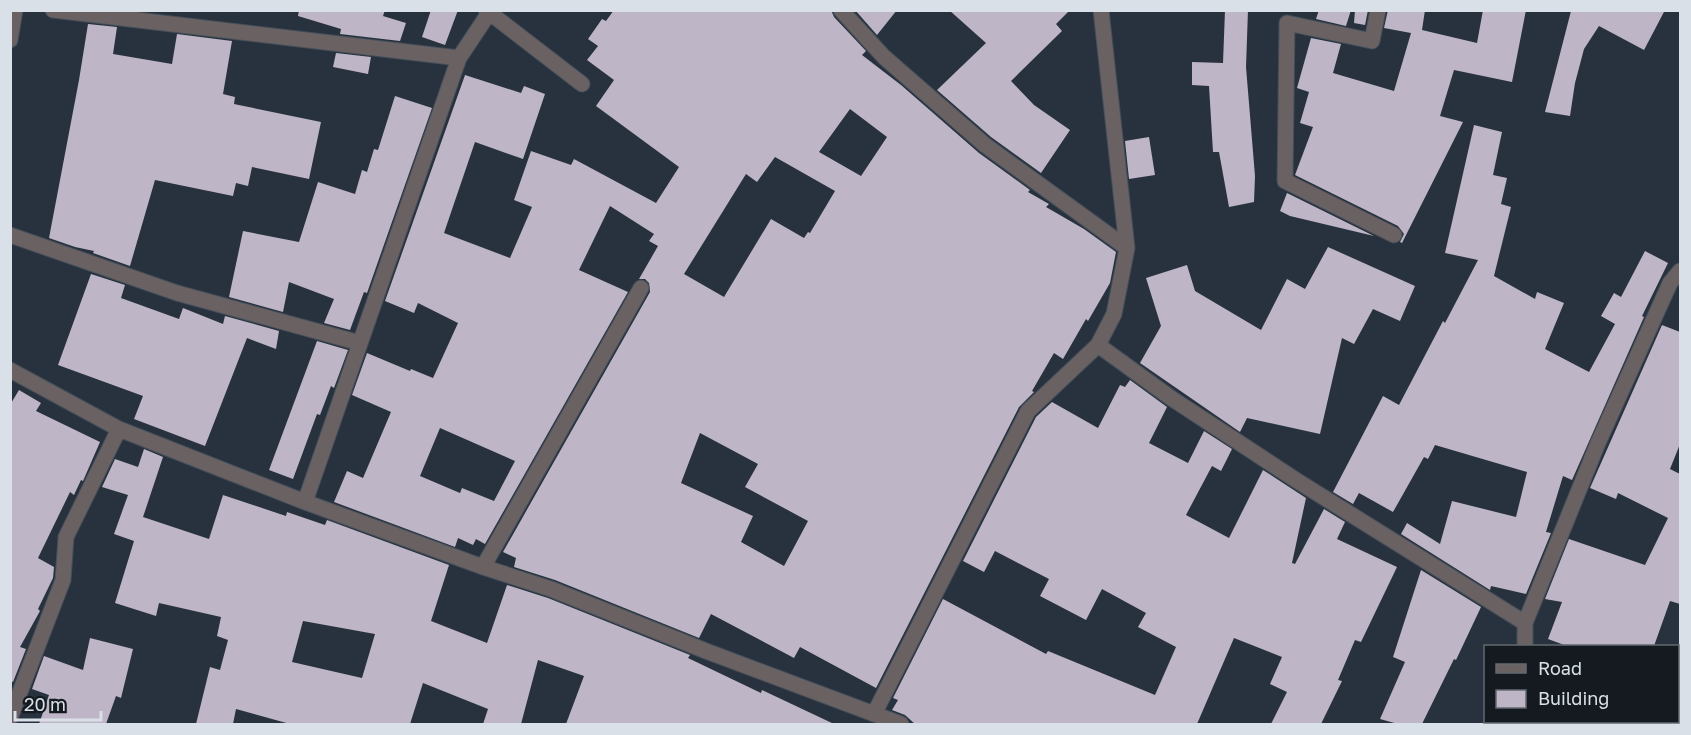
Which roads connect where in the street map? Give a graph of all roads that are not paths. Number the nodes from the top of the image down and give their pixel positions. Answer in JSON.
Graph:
{"nodes":[{"id":1,"x":15,"y":10,"type":"edge"},
{"id":2,"x":53,"y":10,"type":"edge"},
{"id":3,"x":841,"y":10,"type":"edge"},
{"id":4,"x":1101,"y":10,"type":"edge"},
{"id":5,"x":1378,"y":10,"type":"edge"},
{"id":6,"x":488,"y":12,"type":"edge"},
{"id":7,"x":10,"y":40,"type":"edge"},
{"id":8,"x":459,"y":58,"type":"junction"},
{"id":9,"x":582,"y":84,"type":"dead end"},
{"id":10,"x":10,"y":235,"type":"edge"},
{"id":11,"x":1394,"y":235,"type":"dead end"},
{"id":12,"x":1127,"y":248,"type":"junction"},
{"id":13,"x":1680,"y":271,"type":"edge"},
{"id":14,"x":641,"y":288,"type":"dead end"},
{"id":15,"x":360,"y":343,"type":"junction"},
{"id":16,"x":1098,"y":345,"type":"junction"},
{"id":17,"x":10,"y":370,"type":"edge"},
{"id":18,"x":119,"y":429,"type":"junction"},
{"id":19,"x":305,"y":502,"type":"junction"},
{"id":20,"x":483,"y":567,"type":"junction"},
{"id":21,"x":1525,"y":622,"type":"junction"},
{"id":22,"x":1525,"y":645,"type":"edge"},
{"id":23,"x":874,"y":714,"type":"junction"},
{"id":24,"x":10,"y":718,"type":"edge"},
{"id":25,"x":901,"y":724,"type":"edge"}],
"edges":[{"from":1,"to":7,"type":"street"},
{"from":2,"to":8,"type":"street"},
{"from":3,"to":12,"type":"street"},
{"from":4,"to":12,"type":"street"},
{"from":5,"to":11,"type":"street"},
{"from":6,"to":8,"type":"street"},
{"from":6,"to":9,"type":"street"},
{"from":8,"to":15,"type":"street"},
{"from":10,"to":15,"type":"street"},
{"from":12,"to":16,"type":"street"},
{"from":13,"to":21,"type":"street"},
{"from":14,"to":20,"type":"street"},
{"from":15,"to":19,"type":"street"},
{"from":16,"to":21,"type":"street"},
{"from":16,"to":23,"type":"street"},
{"from":17,"to":18,"type":"street"},
{"from":18,"to":19,"type":"street"},
{"from":18,"to":24,"type":"street"},
{"from":19,"to":20,"type":"street"},
{"from":20,"to":23,"type":"street"},
{"from":21,"to":22,"type":"street"},
{"from":23,"to":25,"type":"street"}]}
